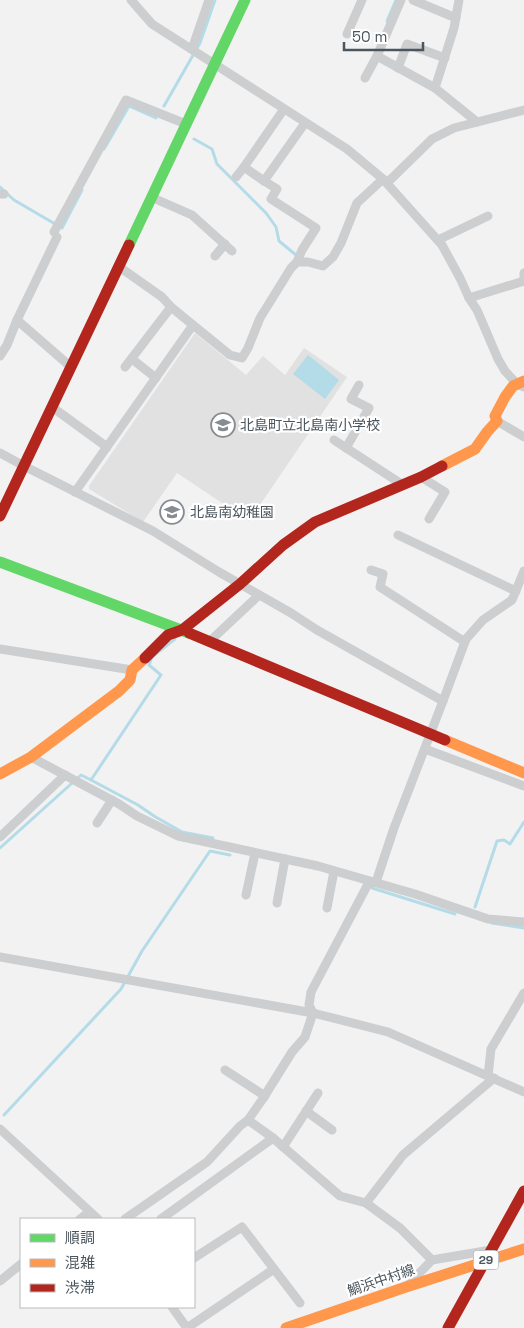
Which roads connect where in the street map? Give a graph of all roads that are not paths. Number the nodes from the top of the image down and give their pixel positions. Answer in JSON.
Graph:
{"nodes":[{"id":1,"x":131,"y":0,"type":"edge"},
{"id":2,"x":209,"y":0,"type":"edge"},
{"id":3,"x":245,"y":0,"type":"edge"},
{"id":4,"x":362,"y":0,"type":"edge"},
{"id":5,"x":401,"y":0,"type":"edge"},
{"id":6,"x":413,"y":0,"type":"edge"},
{"id":7,"x":460,"y":0,"type":"edge"},
{"id":8,"x":456,"y":18,"type":"junction"},
{"id":9,"x":348,"y":34,"type":"dead end"},
{"id":10,"x":195,"y":51,"type":"junction"},
{"id":11,"x":377,"y":56,"type":"junction"},
{"id":12,"x":445,"y":58,"type":"junction"},
{"id":13,"x":215,"y":64,"type":"junction"},
{"id":14,"x":398,"y":68,"type":"junction"},
{"id":15,"x":365,"y":78,"type":"dead end"},
{"id":16,"x":435,"y":88,"type":"junction"},
{"id":17,"x":284,"y":108,"type":"junction"},
{"id":18,"x":524,"y":110,"type":"edge"},
{"id":19,"x":477,"y":122,"type":"junction"},
{"id":20,"x":305,"y":123,"type":"junction"},
{"id":21,"x":186,"y":124,"type":"junction"},
{"id":22,"x":244,"y":167,"type":"junction"},
{"id":23,"x":236,"y":177,"type":"dead end"},
{"id":24,"x":264,"y":181,"type":"junction"},
{"id":25,"x":385,"y":181,"type":"junction"},
{"id":26,"x":151,"y":197,"type":"junction"},
{"id":27,"x":488,"y":216,"type":"dead end"},
{"id":28,"x":438,"y":240,"type":"junction"},
{"id":29,"x":215,"y":256,"type":"dead end"},
{"id":30,"x":297,"y":262,"type":"junction"},
{"id":31,"x":118,"y":266,"type":"junction"},
{"id":32,"x":524,"y":273,"type":"edge"},
{"id":33,"x":469,"y":298,"type":"junction"},
{"id":34,"x":171,"y":306,"type":"junction"},
{"id":35,"x":17,"y":320,"type":"junction"},
{"id":36,"x":193,"y":325,"type":"junction"},
{"id":37,"x":0,"y":356,"type":"edge"},
{"id":38,"x":132,"y":358,"type":"junction"},
{"id":39,"x":71,"y":367,"type":"junction"},
{"id":40,"x":125,"y":367,"type":"dead end"},
{"id":41,"x":156,"y":378,"type":"junction"},
{"id":42,"x":522,"y":384,"type":"edge"},
{"id":43,"x":359,"y":385,"type":"dead end"},
{"id":44,"x":52,"y":407,"type":"junction"},
{"id":45,"x":497,"y":421,"type":"junction"},
{"id":46,"x":524,"y":437,"type":"edge"},
{"id":47,"x":334,"y":440,"type":"dead end"},
{"id":48,"x":107,"y":447,"type":"junction"},
{"id":49,"x":346,"y":448,"type":"junction"},
{"id":50,"x":0,"y":453,"type":"edge"},
{"id":51,"x":24,"y":466,"type":"junction"},
{"id":52,"x":421,"y":477,"type":"junction"},
{"id":53,"x":403,"y":485,"type":"junction"},
{"id":54,"x":75,"y":492,"type":"junction"},
{"id":55,"x":0,"y":516,"type":"edge"},
{"id":56,"x":429,"y":519,"type":"dead end"},
{"id":57,"x":398,"y":536,"type":"dead end"},
{"id":58,"x":0,"y":562,"type":"edge"},
{"id":59,"x":371,"y":570,"type":"dead end"},
{"id":60,"x":524,"y":571,"type":"edge"},
{"id":61,"x":240,"y":584,"type":"junction"},
{"id":62,"x":516,"y":591,"type":"junction"},
{"id":63,"x":259,"y":595,"type":"junction"},
{"id":64,"x":182,"y":630,"type":"junction"},
{"id":65,"x":209,"y":642,"type":"junction"},
{"id":66,"x":465,"y":642,"type":"junction"},
{"id":67,"x":0,"y":649,"type":"edge"},
{"id":68,"x":132,"y":670,"type":"junction"},
{"id":69,"x":443,"y":701,"type":"junction"},
{"id":70,"x":430,"y":734,"type":"junction"},
{"id":71,"x":425,"y":749,"type":"junction"},
{"id":72,"x":31,"y":757,"type":"junction"},
{"id":73,"x":524,"y":773,"type":"edge"},
{"id":74,"x":0,"y":774,"type":"edge"},
{"id":75,"x":65,"y":775,"type":"junction"},
{"id":76,"x":524,"y":786,"type":"edge"},
{"id":77,"x":112,"y":800,"type":"junction"},
{"id":78,"x":97,"y":823,"type":"dead end"},
{"id":79,"x":0,"y":837,"type":"edge"},
{"id":80,"x":255,"y":853,"type":"junction"},
{"id":81,"x":285,"y":859,"type":"junction"},
{"id":82,"x":334,"y":871,"type":"junction"},
{"id":83,"x":376,"y":882,"type":"junction"},
{"id":84,"x":246,"y":895,"type":"dead end"},
{"id":85,"x":277,"y":903,"type":"dead end"},
{"id":86,"x":327,"y":908,"type":"dead end"},
{"id":87,"x":524,"y":922,"type":"edge"},
{"id":88,"x":0,"y":957,"type":"edge"},
{"id":89,"x":524,"y":993,"type":"edge"},
{"id":90,"x":314,"y":1012,"type":"junction"},
{"id":91,"x":225,"y":1070,"type":"dead end"},
{"id":92,"x":491,"y":1077,"type":"junction"},
{"id":93,"x":524,"y":1092,"type":"edge"},
{"id":94,"x":318,"y":1093,"type":"dead end"},
{"id":95,"x":265,"y":1096,"type":"junction"},
{"id":96,"x":306,"y":1112,"type":"junction"},
{"id":97,"x":248,"y":1120,"type":"junction"},
{"id":98,"x":0,"y":1129,"type":"edge"},
{"id":99,"x":332,"y":1130,"type":"dead end"},
{"id":100,"x":273,"y":1138,"type":"junction"},
{"id":101,"x":283,"y":1147,"type":"junction"},
{"id":102,"x":524,"y":1191,"type":"edge"},
{"id":103,"x":366,"y":1203,"type":"junction"},
{"id":104,"x":89,"y":1212,"type":"junction"},
{"id":105,"x":81,"y":1218,"type":"edge"},
{"id":106,"x":97,"y":1218,"type":"edge"},
{"id":107,"x":126,"y":1218,"type":"edge"},
{"id":108,"x":162,"y":1218,"type":"edge"},
{"id":109,"x":524,"y":1249,"type":"edge"},
{"id":110,"x":489,"y":1255,"type":"junction"},
{"id":111,"x":195,"y":1257,"type":"edge"},
{"id":112,"x":432,"y":1260,"type":"junction"},
{"id":113,"x":20,"y":1265,"type":"edge"},
{"id":114,"x":274,"y":1269,"type":"junction"},
{"id":115,"x":0,"y":1281,"type":"edge"},
{"id":116,"x":406,"y":1287,"type":"junction"},
{"id":117,"x":300,"y":1303,"type":"dead end"},
{"id":118,"x":173,"y":1308,"type":"edge"},
{"id":119,"x":187,"y":1328,"type":"edge"},
{"id":120,"x":286,"y":1328,"type":"edge"},
{"id":121,"x":448,"y":1328,"type":"edge"}],
"edges":[{"from":1,"to":10,"type":"street"},
{"from":2,"to":10,"type":"street"},
{"from":3,"to":13,"type":"street"},
{"from":4,"to":9,"type":"street"},
{"from":5,"to":11,"type":"street"},
{"from":6,"to":8,"type":"street"},
{"from":7,"to":8,"type":"street"},
{"from":8,"to":12,"type":"street"},
{"from":10,"to":13,"type":"street"},
{"from":11,"to":14,"type":"street"},
{"from":11,"to":15,"type":"street"},
{"from":12,"to":14,"type":"street"},
{"from":12,"to":16,"type":"street"},
{"from":13,"to":17,"type":"street"},
{"from":13,"to":21,"type":"street"},
{"from":14,"to":16,"type":"street"},
{"from":16,"to":19,"type":"street"},
{"from":17,"to":20,"type":"street"},
{"from":17,"to":22,"type":"street"},
{"from":18,"to":19,"type":"street"},
{"from":19,"to":25,"type":"street"},
{"from":20,"to":24,"type":"street"},
{"from":20,"to":25,"type":"street"},
{"from":21,"to":26,"type":"street"},
{"from":21,"to":35,"type":"street"},
{"from":22,"to":23,"type":"street"},
{"from":22,"to":24,"type":"street"},
{"from":24,"to":30,"type":"street"},
{"from":25,"to":28,"type":"street"},
{"from":25,"to":30,"type":"street"},
{"from":26,"to":29,"type":"street"},
{"from":26,"to":31,"type":"street"},
{"from":27,"to":28,"type":"street"},
{"from":28,"to":33,"type":"street"},
{"from":30,"to":36,"type":"street"},
{"from":31,"to":34,"type":"street"},
{"from":31,"to":39,"type":"street"},
{"from":32,"to":33,"type":"street"},
{"from":33,"to":42,"type":"street"},
{"from":34,"to":36,"type":"street"},
{"from":34,"to":38,"type":"street"},
{"from":35,"to":37,"type":"street"},
{"from":35,"to":39,"type":"street"},
{"from":36,"to":41,"type":"street"},
{"from":38,"to":40,"type":"street"},
{"from":38,"to":41,"type":"street"},
{"from":39,"to":44,"type":"street"},
{"from":41,"to":48,"type":"street"},
{"from":42,"to":45,"type":"street"},
{"from":43,"to":49,"type":"street"},
{"from":44,"to":48,"type":"street"},
{"from":44,"to":51,"type":"street"},
{"from":45,"to":46,"type":"street"},
{"from":45,"to":52,"type":"street"},
{"from":47,"to":49,"type":"street"},
{"from":48,"to":54,"type":"street"},
{"from":49,"to":53,"type":"street"},
{"from":50,"to":51,"type":"street"},
{"from":51,"to":54,"type":"street"},
{"from":51,"to":55,"type":"street"},
{"from":52,"to":53,"type":"street"},
{"from":52,"to":56,"type":"street"},
{"from":53,"to":61,"type":"street"},
{"from":54,"to":61,"type":"street"},
{"from":57,"to":62,"type":"street"},
{"from":58,"to":64,"type":"street"},
{"from":59,"to":66,"type":"street"},
{"from":60,"to":62,"type":"street"},
{"from":61,"to":63,"type":"street"},
{"from":61,"to":64,"type":"street"},
{"from":62,"to":66,"type":"street"},
{"from":63,"to":65,"type":"street"},
{"from":63,"to":69,"type":"street"},
{"from":64,"to":65,"type":"street"},
{"from":64,"to":68,"type":"street"},
{"from":65,"to":70,"type":"street"},
{"from":66,"to":69,"type":"street"},
{"from":67,"to":68,"type":"street"},
{"from":68,"to":72,"type":"street"},
{"from":69,"to":70,"type":"street"},
{"from":70,"to":71,"type":"street"},
{"from":70,"to":73,"type":"street"},
{"from":71,"to":76,"type":"street"},
{"from":71,"to":83,"type":"street"},
{"from":72,"to":74,"type":"street"},
{"from":72,"to":75,"type":"street"},
{"from":75,"to":77,"type":"street"},
{"from":75,"to":79,"type":"street"},
{"from":77,"to":78,"type":"street"},
{"from":77,"to":80,"type":"street"},
{"from":80,"to":81,"type":"street"},
{"from":80,"to":84,"type":"street"},
{"from":81,"to":82,"type":"street"},
{"from":81,"to":85,"type":"street"},
{"from":82,"to":83,"type":"street"},
{"from":82,"to":86,"type":"street"},
{"from":83,"to":87,"type":"street"},
{"from":83,"to":90,"type":"street"},
{"from":88,"to":90,"type":"street"},
{"from":89,"to":92,"type":"street"},
{"from":90,"to":92,"type":"street"},
{"from":90,"to":95,"type":"street"},
{"from":91,"to":95,"type":"street"},
{"from":92,"to":93,"type":"street"},
{"from":92,"to":103,"type":"street"},
{"from":94,"to":96,"type":"street"},
{"from":95,"to":97,"type":"street"},
{"from":96,"to":99,"type":"street"},
{"from":96,"to":101,"type":"street"},
{"from":97,"to":100,"type":"street"},
{"from":97,"to":107,"type":"street"},
{"from":98,"to":104,"type":"street"},
{"from":100,"to":101,"type":"street"},
{"from":100,"to":108,"type":"street"},
{"from":101,"to":103,"type":"street"},
{"from":102,"to":110,"type":"street","number":"29"},
{"from":103,"to":112,"type":"street"},
{"from":104,"to":105,"type":"street"},
{"from":104,"to":106,"type":"street"},
{"from":109,"to":110,"type":"street","name":"鯛浜中村線"},
{"from":110,"to":112,"type":"street"},
{"from":110,"to":116,"type":"street","name":"鯛浜中村線"},
{"from":110,"to":121,"type":"street","number":"29"},
{"from":111,"to":114,"type":"street"},
{"from":112,"to":116,"type":"street"},
{"from":113,"to":115,"type":"street"},
{"from":114,"to":117,"type":"street"},
{"from":114,"to":119,"type":"street"},
{"from":116,"to":120,"type":"street","name":"鯛浜中村線"},
{"from":118,"to":119,"type":"street"}]}
